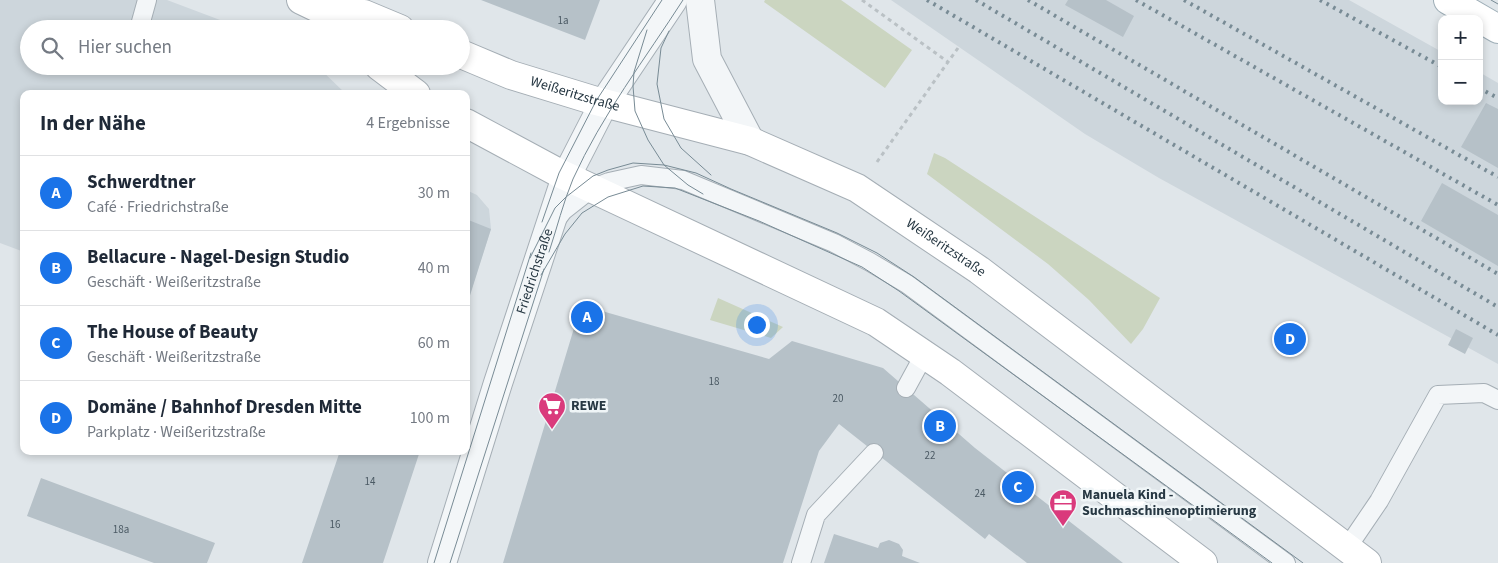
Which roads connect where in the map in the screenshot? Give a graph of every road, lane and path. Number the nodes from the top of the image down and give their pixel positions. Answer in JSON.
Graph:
{"nodes":[{"id":1,"x":147,"y":0,"type":"edge"},
{"id":2,"x":301,"y":0,"type":"edge"},
{"id":3,"x":673,"y":0,"type":"edge"},
{"id":4,"x":700,"y":0,"type":"edge"},
{"id":5,"x":862,"y":0,"type":"edge"},
{"id":6,"x":1448,"y":0,"type":"edge"},
{"id":7,"x":351,"y":14,"type":"edge"},
{"id":8,"x":141,"y":20,"type":"edge"},
{"id":9,"x":371,"y":20,"type":"edge"},
{"id":10,"x":1498,"y":29,"type":"edge"},
{"id":11,"x":958,"y":48,"type":"dead end"},
{"id":12,"x":470,"y":58,"type":"edge"},
{"id":13,"x":948,"y":62,"type":"junction"},
{"id":14,"x":391,"y":75,"type":"edge"},
{"id":15,"x":411,"y":90,"type":"edge"},
{"id":16,"x":604,"y":103,"type":"junction"},
{"id":17,"x":470,"y":125,"type":"edge"},
{"id":18,"x":750,"y":141,"type":"junction"},
{"id":19,"x":566,"y":177,"type":"junction"},
{"id":20,"x":857,"y":188,"type":"junction"},
{"id":21,"x":592,"y":189,"type":"junction"},
{"id":22,"x":548,"y":233,"type":"junction"},
{"id":23,"x":924,"y":355,"type":"junction"},
{"id":24,"x":906,"y":388,"type":"dead end"},
{"id":25,"x":1498,"y":400,"type":"edge"},
{"id":26,"x":874,"y":453,"type":"dead end"},
{"id":27,"x":1357,"y":556,"type":"edge"},
{"id":28,"x":442,"y":563,"type":"edge"},
{"id":29,"x":801,"y":563,"type":"edge"},
{"id":30,"x":1203,"y":563,"type":"edge"},
{"id":31,"x":1286,"y":563,"type":"edge"}],
"edges":[{"from":1,"to":8,"type":"lane"},
{"from":2,"to":7,"type":"main road"},
{"from":3,"to":16,"type":"street","name":"Friedrichstraße"},
{"from":4,"to":18,"type":"street"},
{"from":5,"to":13,"type":"path"},
{"from":6,"to":10,"type":"main road"},
{"from":7,"to":9,"type":"main road"},
{"from":11,"to":13,"type":"path"},
{"from":12,"to":16,"type":"main road","name":"Weißeritzstraße"},
{"from":13,"to":20,"type":"path"},
{"from":14,"to":15,"type":"main road"},
{"from":16,"to":18,"type":"main road","name":"Weißeritzstraße"},
{"from":16,"to":19,"type":"street","name":"Friedrichstraße"},
{"from":17,"to":19,"type":"main road"},
{"from":18,"to":20,"type":"main road","name":"Weißeritzstraße"},
{"from":19,"to":21,"type":"main road"},
{"from":19,"to":22,"type":"street","name":"Friedrichstraße"},
{"from":20,"to":27,"type":"main road","name":"Weißeritzstraße"},
{"from":21,"to":22,"type":"lane"},
{"from":21,"to":23,"type":"main road"},
{"from":21,"to":31,"type":"lane"},
{"from":22,"to":28,"type":"street","name":"Friedrichstraße"},
{"from":23,"to":24,"type":"lane"},
{"from":23,"to":30,"type":"main road"},
{"from":25,"to":27,"type":"lane"},
{"from":26,"to":29,"type":"lane"}]}
